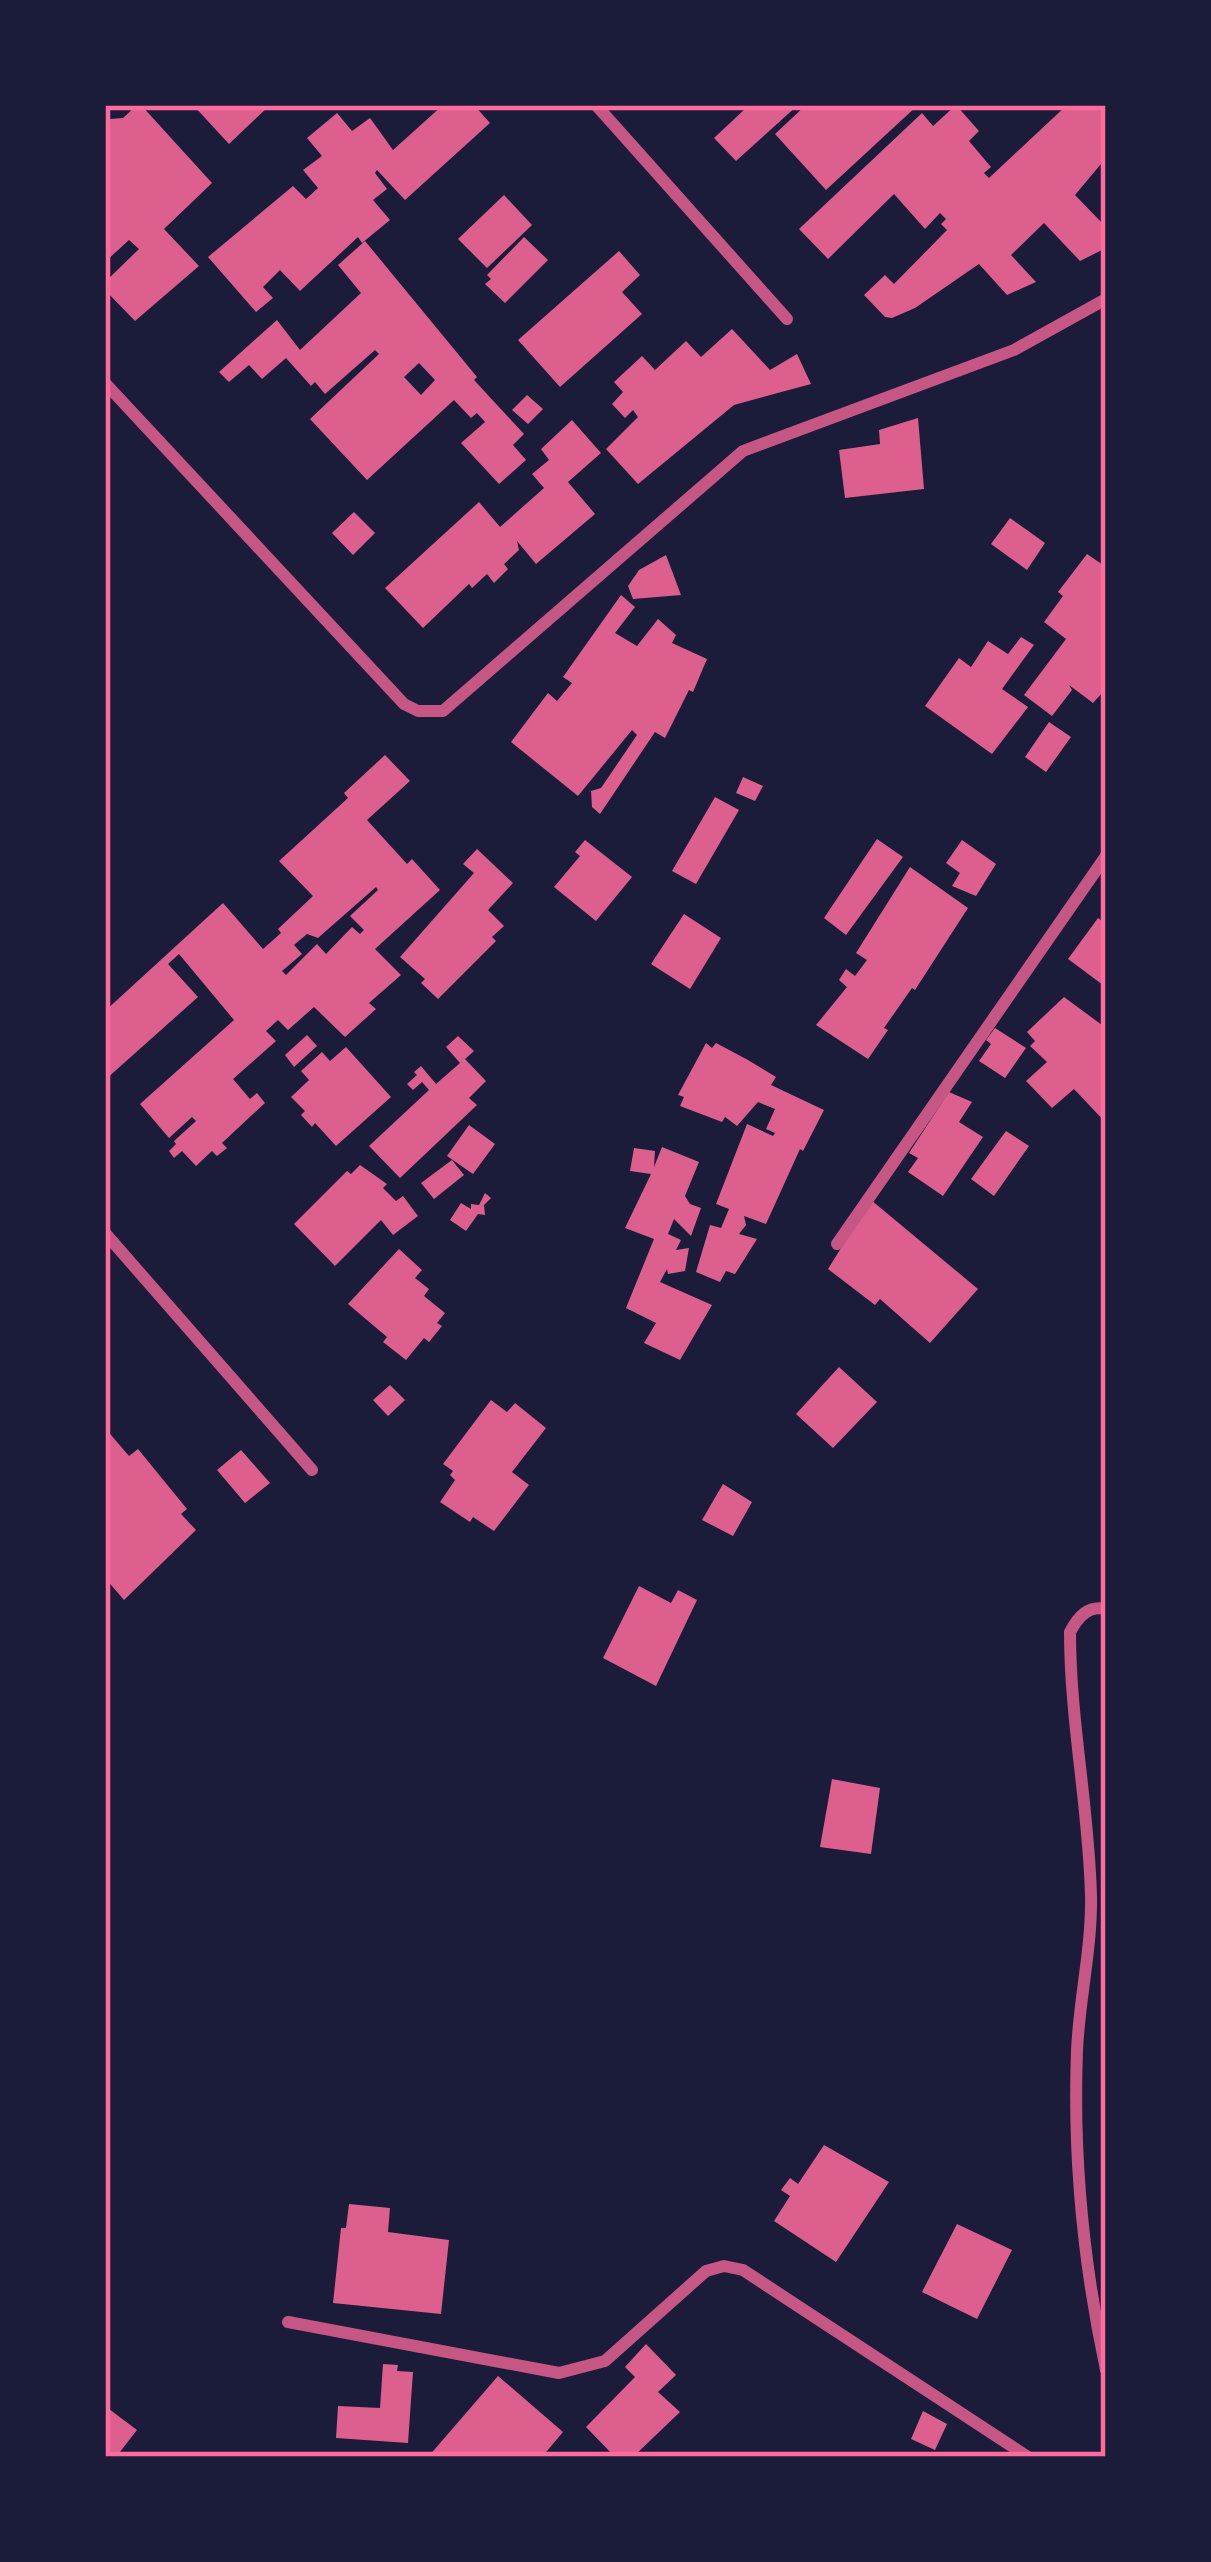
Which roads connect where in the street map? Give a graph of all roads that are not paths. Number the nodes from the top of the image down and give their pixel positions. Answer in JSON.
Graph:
{"nodes":[{"id":1,"x":596,"y":105,"type":"edge"},
{"id":2,"x":1106,"y":299,"type":"edge"},
{"id":3,"x":787,"y":319,"type":"dead end"},
{"id":4,"x":105,"y":383,"type":"edge"},
{"id":5,"x":1106,"y":856,"type":"edge"},
{"id":6,"x":105,"y":1233,"type":"edge"},
{"id":7,"x":836,"y":1244,"type":"dead end"},
{"id":8,"x":312,"y":1470,"type":"dead end"},
{"id":9,"x":1106,"y":1609,"type":"edge"},
{"id":10,"x":288,"y":2321,"type":"dead end"},
{"id":11,"x":1106,"y":2370,"type":"edge"},
{"id":12,"x":1028,"y":2457,"type":"edge"}],
"edges":[{"from":1,"to":3,"type":"street"},
{"from":2,"to":4,"type":"street"},
{"from":5,"to":7,"type":"street"},
{"from":6,"to":8,"type":"street"},
{"from":9,"to":11,"type":"street"},
{"from":10,"to":12,"type":"street"}]}
